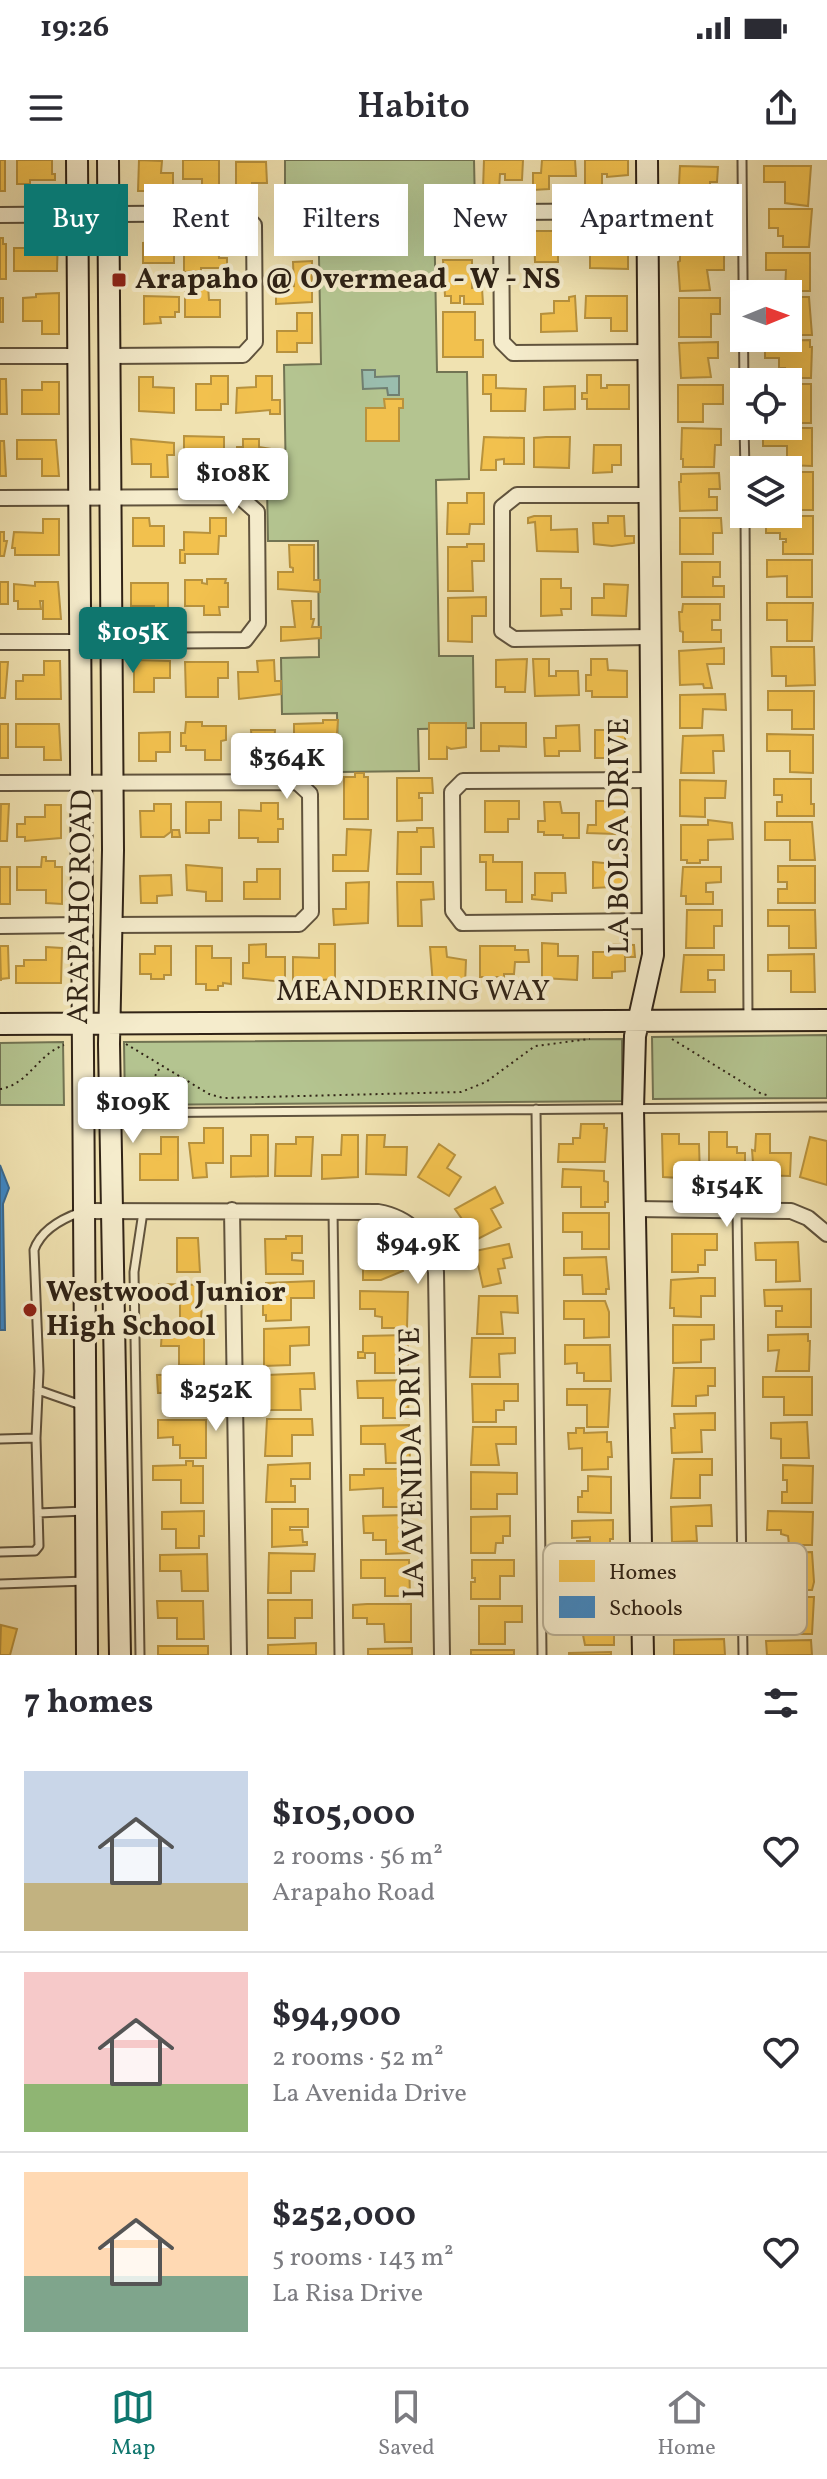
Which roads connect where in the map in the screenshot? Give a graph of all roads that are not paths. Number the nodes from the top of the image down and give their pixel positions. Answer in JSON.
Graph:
{"nodes":[{"id":1,"x":77,"y":160,"type":"edge"},
{"id":2,"x":108,"y":160,"type":"edge"},
{"id":3,"x":647,"y":160,"type":"edge"},
{"id":4,"x":742,"y":160,"type":"edge"},
{"id":5,"x":77,"y":184,"type":"edge"},
{"id":6,"x":108,"y":184,"type":"edge"},
{"id":7,"x":647,"y":184,"type":"edge"},
{"id":8,"x":552,"y":212,"type":"edge"},
{"id":9,"x":128,"y":214,"type":"edge"},
{"id":10,"x":0,"y":215,"type":"edge"},
{"id":11,"x":24,"y":215,"type":"edge"},
{"id":12,"x":78,"y":256,"type":"edge"},
{"id":13,"x":108,"y":256,"type":"edge"},
{"id":14,"x":647,"y":256,"type":"edge"},
{"id":15,"x":648,"y":352,"type":"junction"},
{"id":16,"x":0,"y":356,"type":"edge"},
{"id":17,"x":78,"y":356,"type":"junction"},
{"id":18,"x":109,"y":356,"type":"junction"},
{"id":19,"x":744,"y":368,"type":"edge"},
{"id":20,"x":649,"y":495,"type":"junction"},
{"id":21,"x":0,"y":498,"type":"edge"},
{"id":22,"x":79,"y":498,"type":"junction"},
{"id":23,"x":110,"y":498,"type":"junction"},
{"id":24,"x":745,"y":528,"type":"edge"},
{"id":25,"x":650,"y":637,"type":"junction"},
{"id":26,"x":111,"y":641,"type":"junction"},
{"id":27,"x":0,"y":642,"type":"edge"},
{"id":28,"x":80,"y":642,"type":"junction"},
{"id":29,"x":652,"y":780,"type":"junction"},
{"id":30,"x":81,"y":782,"type":"junction"},
{"id":31,"x":112,"y":782,"type":"junction"},
{"id":32,"x":0,"y":783,"type":"edge"},
{"id":33,"x":653,"y":921,"type":"junction"},
{"id":34,"x":82,"y":925,"type":"junction"},
{"id":35,"x":111,"y":925,"type":"junction"},
{"id":36,"x":0,"y":926,"type":"edge"},
{"id":37,"x":637,"y":1020,"type":"junction"},
{"id":38,"x":748,"y":1020,"type":"junction"},
{"id":39,"x":827,"y":1020,"type":"edge"},
{"id":40,"x":0,"y":1024,"type":"edge"},
{"id":41,"x":82,"y":1024,"type":"junction"},
{"id":42,"x":109,"y":1024,"type":"junction"},
{"id":43,"x":827,"y":1107,"type":"edge"},
{"id":44,"x":536,"y":1109,"type":"junction"},
{"id":45,"x":633,"y":1109,"type":"junction"},
{"id":46,"x":110,"y":1113,"type":"junction"},
{"id":47,"x":636,"y":1209,"type":"junction"},
{"id":48,"x":113,"y":1210,"type":"junction"},
{"id":49,"x":143,"y":1210,"type":"junction"},
{"id":50,"x":232,"y":1210,"type":"junction"},
{"id":51,"x":737,"y":1210,"type":"junction"},
{"id":52,"x":83,"y":1211,"type":"junction"},
{"id":53,"x":333,"y":1211,"type":"junction"},
{"id":54,"x":827,"y":1234,"type":"edge"},
{"id":55,"x":38,"y":1390,"type":"junction"},
{"id":56,"x":85,"y":1406,"type":"junction"},
{"id":57,"x":36,"y":1438,"type":"junction"},
{"id":58,"x":0,"y":1439,"type":"edge"},
{"id":59,"x":86,"y":1511,"type":"junction"},
{"id":60,"x":38,"y":1513,"type":"junction"},
{"id":61,"x":641,"y":1543,"type":"edge"},
{"id":62,"x":741,"y":1543,"type":"edge"},
{"id":63,"x":0,"y":1552,"type":"edge"},
{"id":64,"x":86,"y":1581,"type":"junction"},
{"id":65,"x":119,"y":1583,"type":"junction"},
{"id":66,"x":0,"y":1584,"type":"edge"},
{"id":67,"x":643,"y":1635,"type":"edge"},
{"id":68,"x":743,"y":1635,"type":"edge"},
{"id":69,"x":87,"y":1655,"type":"edge"},
{"id":70,"x":120,"y":1655,"type":"edge"},
{"id":71,"x":140,"y":1655,"type":"edge"},
{"id":72,"x":239,"y":1655,"type":"edge"},
{"id":73,"x":339,"y":1655,"type":"edge"},
{"id":74,"x":442,"y":1655,"type":"edge"},
{"id":75,"x":542,"y":1655,"type":"edge"},
{"id":76,"x":643,"y":1655,"type":"edge"},
{"id":77,"x":743,"y":1655,"type":"edge"}],
"edges":[{"from":1,"to":5,"type":"main road","name":"ARAPAHO ROAD"},
{"from":2,"to":6,"type":"main road","name":"ARAPAHO ROAD"},
{"from":3,"to":7,"type":"main road","name":"LA BOLSA DRIVE"},
{"from":4,"to":19,"type":"lane"},
{"from":8,"to":15,"type":"street"},
{"from":9,"to":18,"type":"street"},
{"from":10,"to":11,"type":"street"},
{"from":12,"to":17,"type":"main road","name":"ARAPAHO ROAD"},
{"from":13,"to":18,"type":"main road","name":"ARAPAHO ROAD"},
{"from":14,"to":15,"type":"main road","name":"LA BOLSA DRIVE"},
{"from":15,"to":20,"type":"main road","name":"LA BOLSA DRIVE"},
{"from":16,"to":17,"type":"street"},
{"from":17,"to":22,"type":"main road","name":"ARAPAHO ROAD"},
{"from":18,"to":23,"type":"main road","name":"ARAPAHO ROAD"},
{"from":20,"to":25,"type":"main road","name":"LA BOLSA DRIVE"},
{"from":20,"to":25,"type":"street"},
{"from":21,"to":22,"type":"street"},
{"from":22,"to":23,"type":"street"},
{"from":22,"to":28,"type":"main road","name":"ARAPAHO ROAD"},
{"from":23,"to":26,"type":"main road","name":"ARAPAHO ROAD"},
{"from":23,"to":26,"type":"street"},
{"from":24,"to":38,"type":"lane"},
{"from":25,"to":29,"type":"main road","name":"LA BOLSA DRIVE"},
{"from":26,"to":31,"type":"main road","name":"ARAPAHO ROAD"},
{"from":27,"to":28,"type":"street"},
{"from":28,"to":30,"type":"main road","name":"ARAPAHO ROAD"},
{"from":29,"to":33,"type":"main road","name":"LA BOLSA DRIVE"},
{"from":29,"to":33,"type":"street"},
{"from":30,"to":31,"type":"street"},
{"from":30,"to":32,"type":"street"},
{"from":30,"to":34,"type":"main road","name":"ARAPAHO ROAD"},
{"from":31,"to":35,"type":"main road","name":"ARAPAHO ROAD"},
{"from":31,"to":35,"type":"street"},
{"from":33,"to":37,"type":"main road","name":"LA BOLSA DRIVE"},
{"from":34,"to":36,"type":"street"},
{"from":34,"to":41,"type":"main road","name":"ARAPAHO ROAD"},
{"from":35,"to":42,"type":"main road","name":"ARAPAHO ROAD"},
{"from":37,"to":38,"type":"main road","name":"MEANDERING WAY"},
{"from":37,"to":42,"type":"main road","name":"MEANDERING WAY"},
{"from":37,"to":45,"type":"main road","name":"LA BOLSA DRIVE"},
{"from":38,"to":39,"type":"main road","name":"MEANDERING WAY"},
{"from":40,"to":41,"type":"main road","name":"MEANDERING WAY"},
{"from":41,"to":42,"type":"main road","name":"MEANDERING WAY"},
{"from":41,"to":52,"type":"main road","name":"ARAPAHO ROAD"},
{"from":42,"to":46,"type":"main road","name":"ARAPAHO ROAD"},
{"from":43,"to":45,"type":"lane"},
{"from":44,"to":45,"type":"lane"},
{"from":44,"to":46,"type":"lane"},
{"from":44,"to":75,"type":"lane"},
{"from":45,"to":47,"type":"main road","name":"LA BOLSA DRIVE"},
{"from":46,"to":48,"type":"main road","name":"ARAPAHO ROAD"},
{"from":47,"to":51,"type":"street"},
{"from":47,"to":61,"type":"main road","name":"LA BOLSA DRIVE"},
{"from":48,"to":49,"type":"street","name":"LA AVENIDA DRIVE"},
{"from":48,"to":52,"type":"street","name":"LA AVENIDA DRIVE"},
{"from":48,"to":65,"type":"main road","name":"ARAPAHO ROAD"},
{"from":49,"to":50,"type":"street","name":"LA AVENIDA DRIVE"},
{"from":49,"to":71,"type":"lane"},
{"from":50,"to":53,"type":"street","name":"LA AVENIDA DRIVE"},
{"from":50,"to":72,"type":"street"},
{"from":51,"to":54,"type":"street"},
{"from":51,"to":62,"type":"lane"},
{"from":52,"to":55,"type":"lane"},
{"from":52,"to":56,"type":"main road","name":"ARAPAHO ROAD"},
{"from":53,"to":73,"type":"lane"},
{"from":53,"to":74,"type":"street","name":"LA AVENIDA DRIVE"},
{"from":55,"to":56,"type":"lane"},
{"from":55,"to":57,"type":"lane"},
{"from":56,"to":59,"type":"main road","name":"ARAPAHO ROAD"},
{"from":57,"to":58,"type":"lane"},
{"from":57,"to":60,"type":"lane"},
{"from":59,"to":60,"type":"lane"},
{"from":59,"to":64,"type":"main road","name":"ARAPAHO ROAD"},
{"from":60,"to":63,"type":"lane"},
{"from":64,"to":65,"type":"main road"},
{"from":64,"to":66,"type":"lane"},
{"from":64,"to":69,"type":"main road","name":"ARAPAHO ROAD"},
{"from":65,"to":70,"type":"main road","name":"ARAPAHO ROAD"},
{"from":67,"to":76,"type":"main road","name":"LA BOLSA DRIVE"},
{"from":68,"to":77,"type":"lane"}]}
